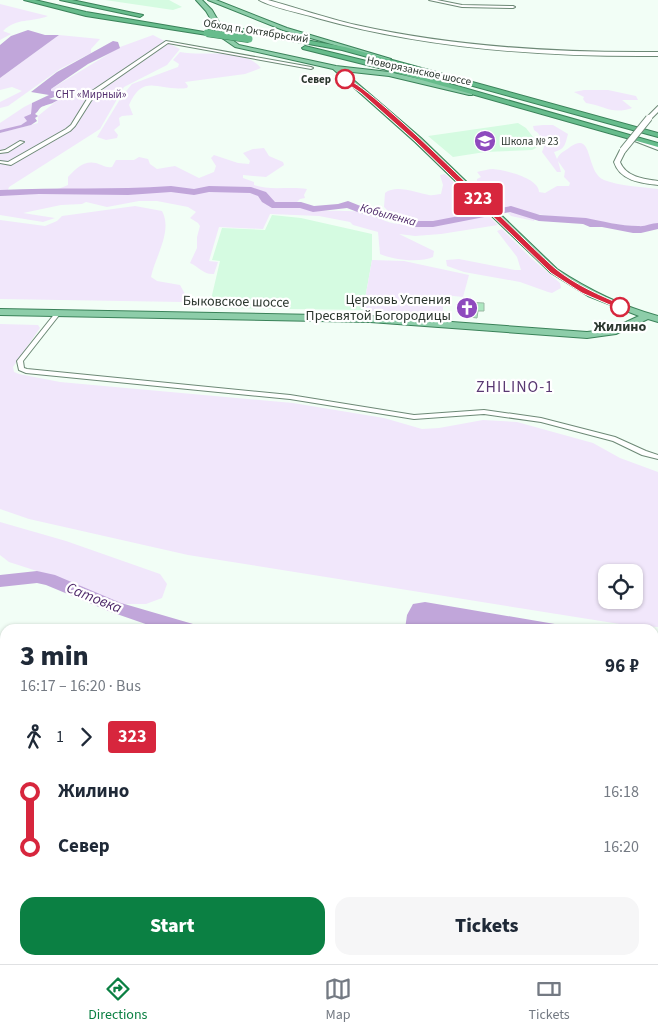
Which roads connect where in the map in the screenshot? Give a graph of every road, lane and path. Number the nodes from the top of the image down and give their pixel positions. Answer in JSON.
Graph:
{"nodes":[{"id":1,"x":27,"y":0,"type":"edge"},
{"id":2,"x":63,"y":0,"type":"edge"},
{"id":3,"x":194,"y":0,"type":"edge"},
{"id":4,"x":199,"y":0,"type":"edge"},
{"id":5,"x":211,"y":0,"type":"edge"},
{"id":6,"x":262,"y":0,"type":"edge"},
{"id":7,"x":431,"y":0,"type":"edge"},
{"id":8,"x":513,"y":8,"type":"dead end"},
{"id":9,"x":658,"y":54,"type":"edge"},
{"id":10,"x":389,"y":60,"type":"junction"},
{"id":11,"x":322,"y":66,"type":"junction"},
{"id":12,"x":410,"y":66,"type":"joint"},
{"id":13,"x":311,"y":68,"type":"dead end"},
{"id":14,"x":335,"y":68,"type":"junction"},
{"id":15,"x":381,"y":73,"type":"junction"},
{"id":16,"x":356,"y":86,"type":"junction"},
{"id":17,"x":363,"y":92,"type":"junction"},
{"id":18,"x":478,"y":95,"type":"junction"},
{"id":19,"x":658,"y":108,"type":"edge"},
{"id":20,"x":658,"y":134,"type":"edge"},
{"id":21,"x":22,"y":142,"type":"dead end"},
{"id":22,"x":658,"y":146,"type":"edge"},
{"id":23,"x":0,"y":152,"type":"edge"},
{"id":24,"x":0,"y":162,"type":"edge"},
{"id":25,"x":635,"y":178,"type":"junction"},
{"id":26,"x":658,"y":179,"type":"edge"},
{"id":27,"x":658,"y":183,"type":"edge"},
{"id":28,"x":606,"y":302,"type":"junction"},
{"id":29,"x":0,"y":312,"type":"edge"},
{"id":30,"x":58,"y":313,"type":"junction"},
{"id":31,"x":647,"y":316,"type":"junction"},
{"id":32,"x":658,"y":320,"type":"edge"},
{"id":33,"x":658,"y":326,"type":"edge"},
{"id":34,"x":613,"y":332,"type":"junction"},
{"id":35,"x":658,"y":457,"type":"edge"}],
"edges":[{"from":1,"to":18,"type":"highway","name":"Обход п. Октябрьский","bridge":true},
{"from":2,"to":10,"type":"highway","name":"Обход п. Октябрьский"},
{"from":3,"to":11,"type":"main road","name":"Новорязанское шоссе"},
{"from":4,"to":14,"type":"main road"},
{"from":5,"to":10,"type":"main road"},
{"from":6,"to":9,"type":"main road"},
{"from":7,"to":8,"type":"street"},
{"from":10,"to":12,"type":"highway","name":"Обход п. Октябрьский"},
{"from":11,"to":14,"type":"main road","name":"Новорязанское шоссе"},
{"from":11,"to":16,"type":"main road"},
{"from":12,"to":20,"type":"highway","name":"Новорязанское шоссе"},
{"from":13,"to":24,"type":"street"},
{"from":14,"to":15,"type":"main road","name":"Новорязанское шоссе"},
{"from":14,"to":16,"type":"main road"},
{"from":15,"to":17,"type":"main road"},
{"from":15,"to":18,"type":"main road","name":"Новорязанское шоссе"},
{"from":16,"to":17,"type":"main road"},
{"from":17,"to":28,"type":"main road"},
{"from":18,"to":22,"type":"highway","name":"Новорязанское шоссе"},
{"from":19,"to":25,"type":"main road","bridge":true},
{"from":21,"to":23,"type":"street"},
{"from":25,"to":26,"type":"main road"},
{"from":25,"to":27,"type":"main road"},
{"from":28,"to":31,"type":"main road"},
{"from":28,"to":34,"type":"main road"},
{"from":29,"to":30,"type":"main road","name":"Быковское шоссе"},
{"from":30,"to":34,"type":"main road","name":"Быковское шоссе"},
{"from":30,"to":35,"type":"street"},
{"from":31,"to":32,"type":"main road"},
{"from":31,"to":34,"type":"main road","name":"Быковское шоссе"},
{"from":33,"to":34,"type":"main road"}]}
